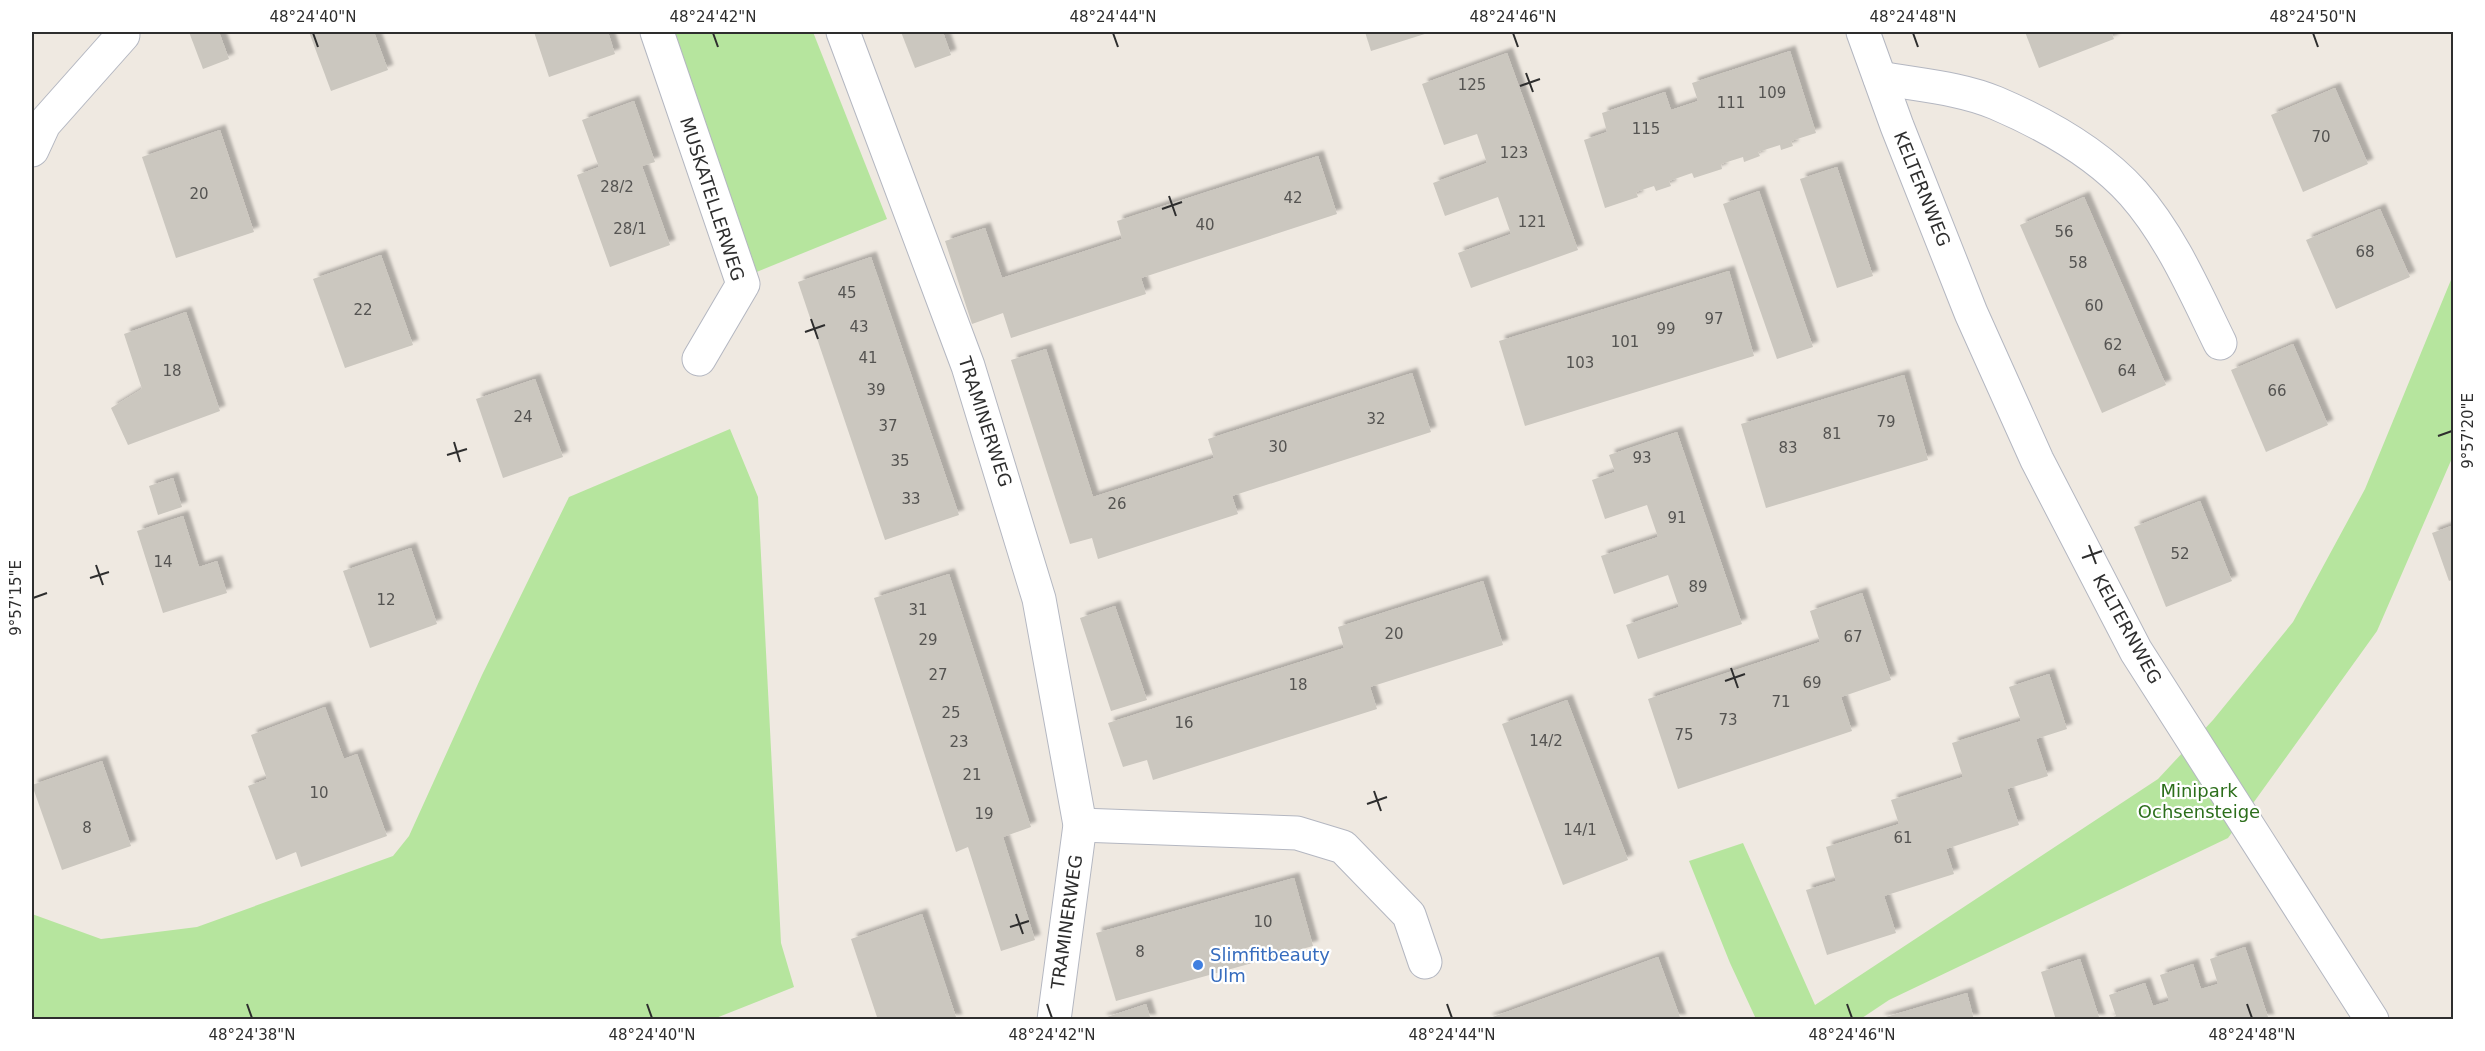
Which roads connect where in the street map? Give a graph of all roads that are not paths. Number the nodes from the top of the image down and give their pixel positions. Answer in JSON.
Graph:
{"nodes":[{"id":1,"x":657,"y":32,"type":"edge"},
{"id":2,"x":843,"y":32,"type":"edge"},
{"id":3,"x":1863,"y":32,"type":"edge"},
{"id":4,"x":123,"y":35,"type":"dead end"},
{"id":5,"x":1880,"y":78,"type":"junction"},
{"id":6,"x":32,"y":150,"type":"edge"},
{"id":7,"x":2220,"y":343,"type":"dead end"},
{"id":8,"x":699,"y":359,"type":"dead end"},
{"id":9,"x":1080,"y":825,"type":"junction"},
{"id":10,"x":1425,"y":962,"type":"dead end"},
{"id":11,"x":1054,"y":1020,"type":"edge"},
{"id":12,"x":2372,"y":1020,"type":"edge"}],
"edges":[{"from":1,"to":8,"type":"street","name":"MUSKATELLERWEG"},
{"from":2,"to":9,"type":"street","name":"TRAMINERWEG"},
{"from":3,"to":5,"type":"street","name":"KELTERNWEG"},
{"from":4,"to":6,"type":"street"},
{"from":5,"to":7,"type":"street"},
{"from":5,"to":12,"type":"street","name":"KELTERNWEG"},
{"from":9,"to":10,"type":"street"},
{"from":9,"to":11,"type":"street","name":"TRAMINERWEG"}]}
